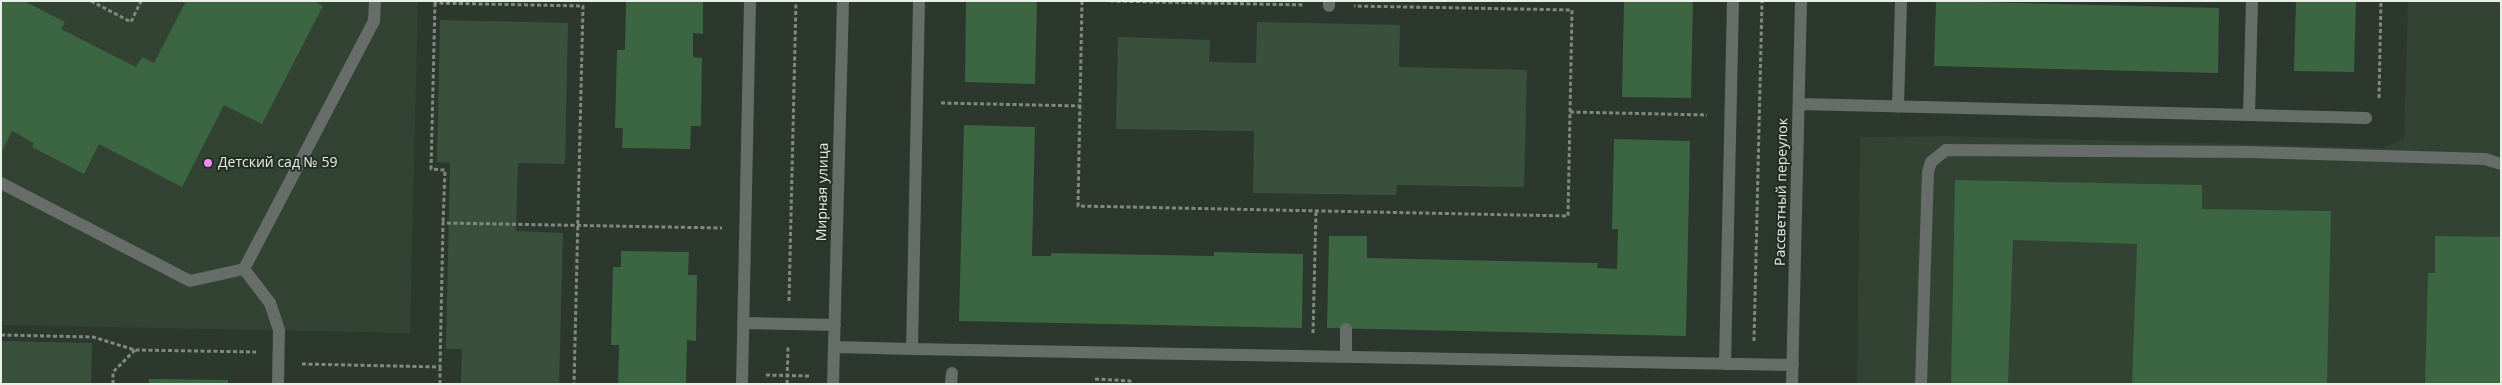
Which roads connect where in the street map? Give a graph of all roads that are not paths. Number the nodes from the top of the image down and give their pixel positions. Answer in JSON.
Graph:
{"nodes":[{"id":1,"x":375,"y":1,"type":"edge"},
{"id":2,"x":750,"y":1,"type":"edge"},
{"id":3,"x":843,"y":1,"type":"edge"},
{"id":4,"x":919,"y":1,"type":"edge"},
{"id":5,"x":1733,"y":1,"type":"edge"},
{"id":6,"x":1801,"y":1,"type":"edge"},
{"id":7,"x":1901,"y":1,"type":"edge"},
{"id":8,"x":2252,"y":1,"type":"edge"},
{"id":9,"x":1799,"y":104,"type":"junction"},
{"id":10,"x":1898,"y":107,"type":"junction"},
{"id":11,"x":2249,"y":115,"type":"junction"},
{"id":12,"x":2366,"y":118,"type":"road end"},
{"id":13,"x":2501,"y":164,"type":"edge"},
{"id":14,"x":1,"y":183,"type":"edge"},
{"id":15,"x":244,"y":269,"type":"junction"},
{"id":16,"x":743,"y":323,"type":"junction"},
{"id":17,"x":835,"y":325,"type":"junction"},
{"id":18,"x":1346,"y":329,"type":"dead end"},
{"id":19,"x":834,"y":347,"type":"junction"},
{"id":20,"x":912,"y":348,"type":"junction"},
{"id":21,"x":1346,"y":357,"type":"junction"},
{"id":22,"x":1725,"y":364,"type":"junction"},
{"id":23,"x":1793,"y":366,"type":"junction"},
{"id":24,"x":742,"y":379,"type":"edge"},
{"id":25,"x":833,"y":380,"type":"edge"},
{"id":26,"x":278,"y":384,"type":"edge"},
{"id":27,"x":1792,"y":384,"type":"edge"},
{"id":28,"x":1921,"y":384,"type":"edge"}],
"edges":[{"from":1,"to":15,"type":"street"},
{"from":2,"to":16,"type":"street"},
{"from":3,"to":17,"type":"street","name":"Мирная улица"},
{"from":4,"to":20,"type":"street"},
{"from":5,"to":22,"type":"street"},
{"from":6,"to":9,"type":"street","name":"Рассветный переулок"},
{"from":7,"to":10,"type":"street"},
{"from":8,"to":11,"type":"street"},
{"from":9,"to":10,"type":"street"},
{"from":9,"to":23,"type":"street","name":"Рассветный переулок"},
{"from":10,"to":11,"type":"street"},
{"from":11,"to":12,"type":"street"},
{"from":13,"to":28,"type":"street"},
{"from":14,"to":15,"type":"street"},
{"from":15,"to":26,"type":"street"},
{"from":16,"to":17,"type":"street"},
{"from":16,"to":24,"type":"street"},
{"from":17,"to":19,"type":"street","name":"Мирная улица"},
{"from":18,"to":21,"type":"street"},
{"from":19,"to":20,"type":"street"},
{"from":19,"to":25,"type":"street","name":"Мирная улица"},
{"from":20,"to":21,"type":"street"},
{"from":21,"to":22,"type":"street"},
{"from":22,"to":23,"type":"street"},
{"from":23,"to":27,"type":"street","name":"Рассветный переулок"}]}
